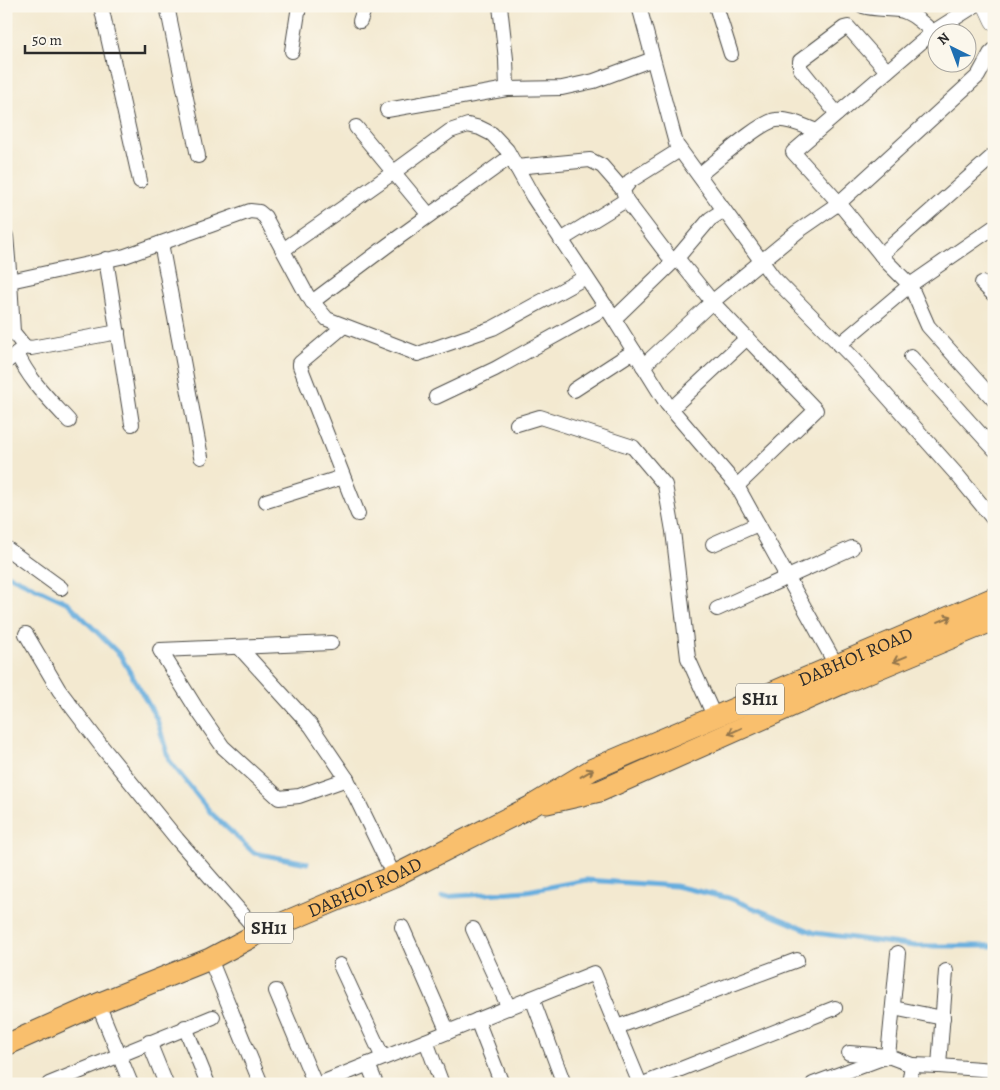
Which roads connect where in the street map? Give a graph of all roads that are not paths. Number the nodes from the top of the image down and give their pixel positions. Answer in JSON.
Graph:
{"nodes":[{"id":1,"x":101,"y":6,"type":"edge"},
{"id":2,"x":168,"y":6,"type":"edge"},
{"id":3,"x":299,"y":6,"type":"edge"},
{"id":4,"x":365,"y":6,"type":"edge"},
{"id":5,"x":500,"y":6,"type":"edge"},
{"id":6,"x":639,"y":6,"type":"edge"},
{"id":7,"x":716,"y":6,"type":"edge"},
{"id":8,"x":864,"y":6,"type":"edge"},
{"id":9,"x":974,"y":6,"type":"edge"},
{"id":10,"x":987,"y":6,"type":"edge"},
{"id":11,"x":360,"y":21,"type":"dead end"},
{"id":12,"x":994,"y":21,"type":"edge"},
{"id":13,"x":949,"y":22,"type":"edge"},
{"id":14,"x":928,"y":28,"type":"edge"},
{"id":15,"x":928,"y":36,"type":"edge"},
{"id":16,"x":994,"y":50,"type":"edge"},
{"id":17,"x":292,"y":51,"type":"dead end"},
{"id":18,"x":731,"y":54,"type":"dead end"},
{"id":19,"x":653,"y":59,"type":"junction"},
{"id":20,"x":887,"y":71,"type":"junction"},
{"id":21,"x":507,"y":90,"type":"junction"},
{"id":22,"x":387,"y":110,"type":"dead end"},
{"id":23,"x":837,"y":114,"type":"junction"},
{"id":24,"x":356,"y":127,"type":"dead end"},
{"id":25,"x":817,"y":131,"type":"junction"},
{"id":26,"x":678,"y":147,"type":"junction"},
{"id":27,"x":994,"y":155,"type":"edge"},
{"id":28,"x":198,"y":156,"type":"dead end"},
{"id":29,"x":513,"y":162,"type":"junction"},
{"id":30,"x":394,"y":172,"type":"junction"},
{"id":31,"x":699,"y":176,"type":"junction"},
{"id":32,"x":140,"y":181,"type":"dead end"},
{"id":33,"x":625,"y":195,"type":"junction"},
{"id":34,"x":839,"y":203,"type":"junction"},
{"id":35,"x":724,"y":210,"type":"junction"},
{"id":36,"x":429,"y":215,"type":"junction"},
{"id":37,"x":994,"y":228,"type":"edge"},
{"id":38,"x":6,"y":236,"type":"edge"},
{"id":39,"x":561,"y":240,"type":"junction"},
{"id":40,"x":160,"y":243,"type":"junction"},
{"id":41,"x":283,"y":250,"type":"junction"},
{"id":42,"x":881,"y":255,"type":"junction"},
{"id":43,"x":106,"y":259,"type":"junction"},
{"id":44,"x":675,"y":260,"type":"junction"},
{"id":45,"x":762,"y":261,"type":"junction"},
{"id":46,"x":586,"y":277,"type":"junction"},
{"id":47,"x":10,"y":281,"type":"junction"},
{"id":48,"x":982,"y":283,"type":"dead end"},
{"id":49,"x":910,"y":285,"type":"junction"},
{"id":50,"x":994,"y":295,"type":"edge"},
{"id":51,"x":312,"y":302,"type":"junction"},
{"id":52,"x":712,"y":302,"type":"junction"},
{"id":53,"x":610,"y":313,"type":"junction"},
{"id":54,"x":344,"y":326,"type":"junction"},
{"id":55,"x":118,"y":332,"type":"junction"},
{"id":56,"x":747,"y":338,"type":"junction"},
{"id":57,"x":840,"y":344,"type":"junction"},
{"id":58,"x":21,"y":350,"type":"junction"},
{"id":59,"x":634,"y":351,"type":"junction"},
{"id":60,"x":912,"y":357,"type":"dead end"},
{"id":61,"x":6,"y":362,"type":"edge"},
{"id":62,"x":644,"y":366,"type":"junction"},
{"id":63,"x":574,"y":390,"type":"dead end"},
{"id":64,"x":436,"y":397,"type":"dead end"},
{"id":65,"x":994,"y":400,"type":"edge"},
{"id":66,"x":671,"y":409,"type":"junction"},
{"id":67,"x":69,"y":421,"type":"dead end"},
{"id":68,"x":132,"y":424,"type":"dead end"},
{"id":69,"x":517,"y":424,"type":"dead end"},
{"id":70,"x":994,"y":449,"type":"edge"},
{"id":71,"x":201,"y":457,"type":"dead end"},
{"id":72,"x":343,"y":477,"type":"junction"},
{"id":73,"x":738,"y":486,"type":"junction"},
{"id":74,"x":266,"y":501,"type":"dead end"},
{"id":75,"x":358,"y":514,"type":"dead end"},
{"id":76,"x":994,"y":520,"type":"edge"},
{"id":77,"x":758,"y":524,"type":"junction"},
{"id":78,"x":714,"y":544,"type":"dead end"},
{"id":79,"x":6,"y":548,"type":"edge"},
{"id":80,"x":852,"y":548,"type":"dead end"},
{"id":81,"x":787,"y":577,"type":"junction"},
{"id":82,"x":61,"y":588,"type":"dead end"},
{"id":83,"x":994,"y":598,"type":"edge"},
{"id":84,"x":717,"y":609,"type":"dead end"},
{"id":85,"x":994,"y":620,"type":"edge"},
{"id":86,"x":26,"y":634,"type":"dead end"},
{"id":87,"x":331,"y":643,"type":"dead end"},
{"id":88,"x":239,"y":647,"type":"junction"},
{"id":89,"x":840,"y":674,"type":"junction"},
{"id":90,"x":715,"y":718,"type":"junction"},
{"id":91,"x":347,"y":779,"type":"junction"},
{"id":92,"x":530,"y":807,"type":"junction"},
{"id":93,"x":394,"y":876,"type":"junction"},
{"id":94,"x":402,"y":928,"type":"dead end"},
{"id":95,"x":473,"y":929,"type":"dead end"},
{"id":96,"x":259,"y":932,"type":"junction"},
{"id":97,"x":898,"y":953,"type":"dead end"},
{"id":98,"x":210,"y":959,"type":"junction"},
{"id":99,"x":798,"y":960,"type":"dead end"},
{"id":100,"x":340,"y":965,"type":"dead end"},
{"id":101,"x":946,"y":972,"type":"dead end"},
{"id":102,"x":276,"y":991,"type":"dead end"},
{"id":103,"x":532,"y":998,"type":"junction"},
{"id":104,"x":98,"y":1004,"type":"junction"},
{"id":105,"x":509,"y":1008,"type":"junction"},
{"id":106,"x":835,"y":1008,"type":"dead end"},
{"id":107,"x":893,"y":1008,"type":"junction"},
{"id":108,"x":212,"y":1017,"type":"dead end"},
{"id":109,"x":943,"y":1018,"type":"junction"},
{"id":110,"x":477,"y":1020,"type":"junction"},
{"id":111,"x":617,"y":1027,"type":"junction"},
{"id":112,"x":185,"y":1028,"type":"junction"},
{"id":113,"x":448,"y":1032,"type":"junction"},
{"id":114,"x":426,"y":1041,"type":"junction"},
{"id":115,"x":149,"y":1042,"type":"junction"},
{"id":116,"x":6,"y":1045,"type":"edge"},
{"id":117,"x":849,"y":1053,"type":"dead end"},
{"id":118,"x":118,"y":1054,"type":"junction"},
{"id":119,"x":888,"y":1056,"type":"junction"},
{"id":120,"x":383,"y":1058,"type":"junction"},
{"id":121,"x":368,"y":1064,"type":"junction"},
{"id":122,"x":912,"y":1065,"type":"junction"},
{"id":123,"x":939,"y":1066,"type":"junction"},
{"id":124,"x":994,"y":1070,"type":"edge"},
{"id":125,"x":49,"y":1084,"type":"edge"},
{"id":126,"x":131,"y":1084,"type":"edge"},
{"id":127,"x":166,"y":1084,"type":"edge"},
{"id":128,"x":208,"y":1084,"type":"edge"},
{"id":129,"x":262,"y":1084,"type":"edge"},
{"id":130,"x":317,"y":1084,"type":"edge"},
{"id":131,"x":376,"y":1084,"type":"edge"},
{"id":132,"x":442,"y":1084,"type":"edge"},
{"id":133,"x":502,"y":1084,"type":"edge"},
{"id":134,"x":564,"y":1084,"type":"edge"},
{"id":135,"x":642,"y":1084,"type":"edge"},
{"id":136,"x":814,"y":1084,"type":"edge"},
{"id":137,"x":909,"y":1084,"type":"edge"}],
"edges":[{"from":1,"to":32,"type":"street"},
{"from":2,"to":28,"type":"street"},
{"from":3,"to":17,"type":"street"},
{"from":4,"to":11,"type":"street"},
{"from":5,"to":21,"type":"street"},
{"from":6,"to":19,"type":"street"},
{"from":7,"to":18,"type":"street"},
{"from":8,"to":14,"type":"street"},
{"from":9,"to":13,"type":"street"},
{"from":10,"to":12,"type":"street"},
{"from":15,"to":20,"type":"street"},
{"from":16,"to":34,"type":"street"},
{"from":19,"to":21,"type":"street"},
{"from":19,"to":26,"type":"street"},
{"from":20,"to":23,"type":"street"},
{"from":20,"to":23,"type":"street"},
{"from":21,"to":22,"type":"street"},
{"from":23,"to":25,"type":"street"},
{"from":24,"to":30,"type":"street"},
{"from":25,"to":31,"type":"street"},
{"from":25,"to":34,"type":"street"},
{"from":26,"to":31,"type":"street"},
{"from":26,"to":33,"type":"street"},
{"from":27,"to":42,"type":"street"},
{"from":29,"to":30,"type":"street"},
{"from":29,"to":33,"type":"street"},
{"from":29,"to":36,"type":"street"},
{"from":29,"to":39,"type":"street"},
{"from":30,"to":36,"type":"street"},
{"from":30,"to":41,"type":"street"},
{"from":31,"to":35,"type":"street"},
{"from":33,"to":39,"type":"street"},
{"from":33,"to":44,"type":"street"},
{"from":34,"to":42,"type":"street"},
{"from":34,"to":45,"type":"street"},
{"from":35,"to":44,"type":"street"},
{"from":35,"to":45,"type":"street"},
{"from":36,"to":51,"type":"street"},
{"from":37,"to":49,"type":"street"},
{"from":38,"to":47,"type":"street"},
{"from":39,"to":46,"type":"street"},
{"from":40,"to":41,"type":"street"},
{"from":40,"to":43,"type":"street"},
{"from":40,"to":71,"type":"street"},
{"from":41,"to":51,"type":"street"},
{"from":42,"to":49,"type":"street"},
{"from":43,"to":47,"type":"street"},
{"from":43,"to":55,"type":"street"},
{"from":44,"to":52,"type":"street"},
{"from":44,"to":53,"type":"street"},
{"from":45,"to":52,"type":"street"},
{"from":45,"to":57,"type":"street"},
{"from":46,"to":53,"type":"street"},
{"from":46,"to":54,"type":"street"},
{"from":47,"to":58,"type":"street"},
{"from":48,"to":50,"type":"street"},
{"from":49,"to":57,"type":"street"},
{"from":49,"to":65,"type":"street"},
{"from":51,"to":54,"type":"street"},
{"from":52,"to":56,"type":"street"},
{"from":52,"to":62,"type":"street"},
{"from":53,"to":59,"type":"street"},
{"from":53,"to":64,"type":"street"},
{"from":54,"to":72,"type":"street"},
{"from":55,"to":58,"type":"street"},
{"from":55,"to":68,"type":"street"},
{"from":56,"to":66,"type":"street"},
{"from":56,"to":73,"type":"street"},
{"from":57,"to":76,"type":"street"},
{"from":58,"to":61,"type":"street"},
{"from":58,"to":67,"type":"street"},
{"from":59,"to":62,"type":"street"},
{"from":59,"to":63,"type":"street"},
{"from":60,"to":70,"type":"street"},
{"from":62,"to":66,"type":"street"},
{"from":66,"to":73,"type":"street"},
{"from":69,"to":90,"type":"street"},
{"from":72,"to":74,"type":"street"},
{"from":72,"to":75,"type":"street"},
{"from":73,"to":77,"type":"street"},
{"from":77,"to":78,"type":"street"},
{"from":77,"to":81,"type":"street"},
{"from":79,"to":82,"type":"street"},
{"from":80,"to":81,"type":"street"},
{"from":81,"to":84,"type":"street"},
{"from":81,"to":89,"type":"street"},
{"from":89,"to":83,"type":"main road","name":"DABHOI ROAD","number":"SH11","one_way":true},
{"from":85,"to":89,"type":"main road","name":"DABHOI ROAD","number":"SH11","one_way":true},
{"from":86,"to":96,"type":"street"},
{"from":87,"to":88,"type":"street"},
{"from":88,"to":91,"type":"street"},
{"from":88,"to":91,"type":"street"},
{"from":89,"to":90,"type":"main road","name":"DABHOI ROAD","number":"SH11"},
{"from":89,"to":92,"type":"main road","name":"DABHOI ROAD","number":"SH11","one_way":true},
{"from":92,"to":90,"type":"main road","name":"DABHOI ROAD","number":"SH11","one_way":true},
{"from":91,"to":93,"type":"street"},
{"from":92,"to":93,"type":"main road","name":"DABHOI ROAD","number":"SH11"},
{"from":93,"to":96,"type":"main road","name":"DABHOI ROAD","number":"SH11"},
{"from":94,"to":113,"type":"street"},
{"from":95,"to":105,"type":"street"},
{"from":96,"to":98,"type":"main road","name":"DABHOI ROAD","number":"SH11"},
{"from":97,"to":107,"type":"street"},
{"from":98,"to":104,"type":"main road","name":"DABHOI ROAD","number":"SH11"},
{"from":98,"to":129,"type":"street"},
{"from":99,"to":111,"type":"street"},
{"from":100,"to":120,"type":"street"},
{"from":101,"to":109,"type":"street"},
{"from":102,"to":130,"type":"street"},
{"from":103,"to":105,"type":"street"},
{"from":103,"to":111,"type":"street"},
{"from":103,"to":134,"type":"street"},
{"from":104,"to":116,"type":"main road","name":"DABHOI ROAD","number":"SH11"},
{"from":104,"to":118,"type":"street"},
{"from":105,"to":110,"type":"street"},
{"from":106,"to":135,"type":"street"},
{"from":107,"to":109,"type":"street"},
{"from":107,"to":119,"type":"street"},
{"from":108,"to":112,"type":"street"},
{"from":109,"to":123,"type":"street"},
{"from":110,"to":113,"type":"street"},
{"from":110,"to":133,"type":"street"},
{"from":111,"to":135,"type":"street"},
{"from":112,"to":115,"type":"street"},
{"from":112,"to":128,"type":"street"},
{"from":113,"to":114,"type":"street"},
{"from":114,"to":120,"type":"street"},
{"from":114,"to":132,"type":"street"},
{"from":115,"to":118,"type":"street"},
{"from":115,"to":127,"type":"street"},
{"from":117,"to":119,"type":"street"},
{"from":118,"to":125,"type":"street"},
{"from":118,"to":126,"type":"street"},
{"from":119,"to":122,"type":"street"},
{"from":119,"to":136,"type":"street"},
{"from":120,"to":121,"type":"street"},
{"from":121,"to":130,"type":"street"},
{"from":121,"to":131,"type":"street"},
{"from":122,"to":123,"type":"street"},
{"from":122,"to":137,"type":"street"},
{"from":123,"to":124,"type":"street"}]}
